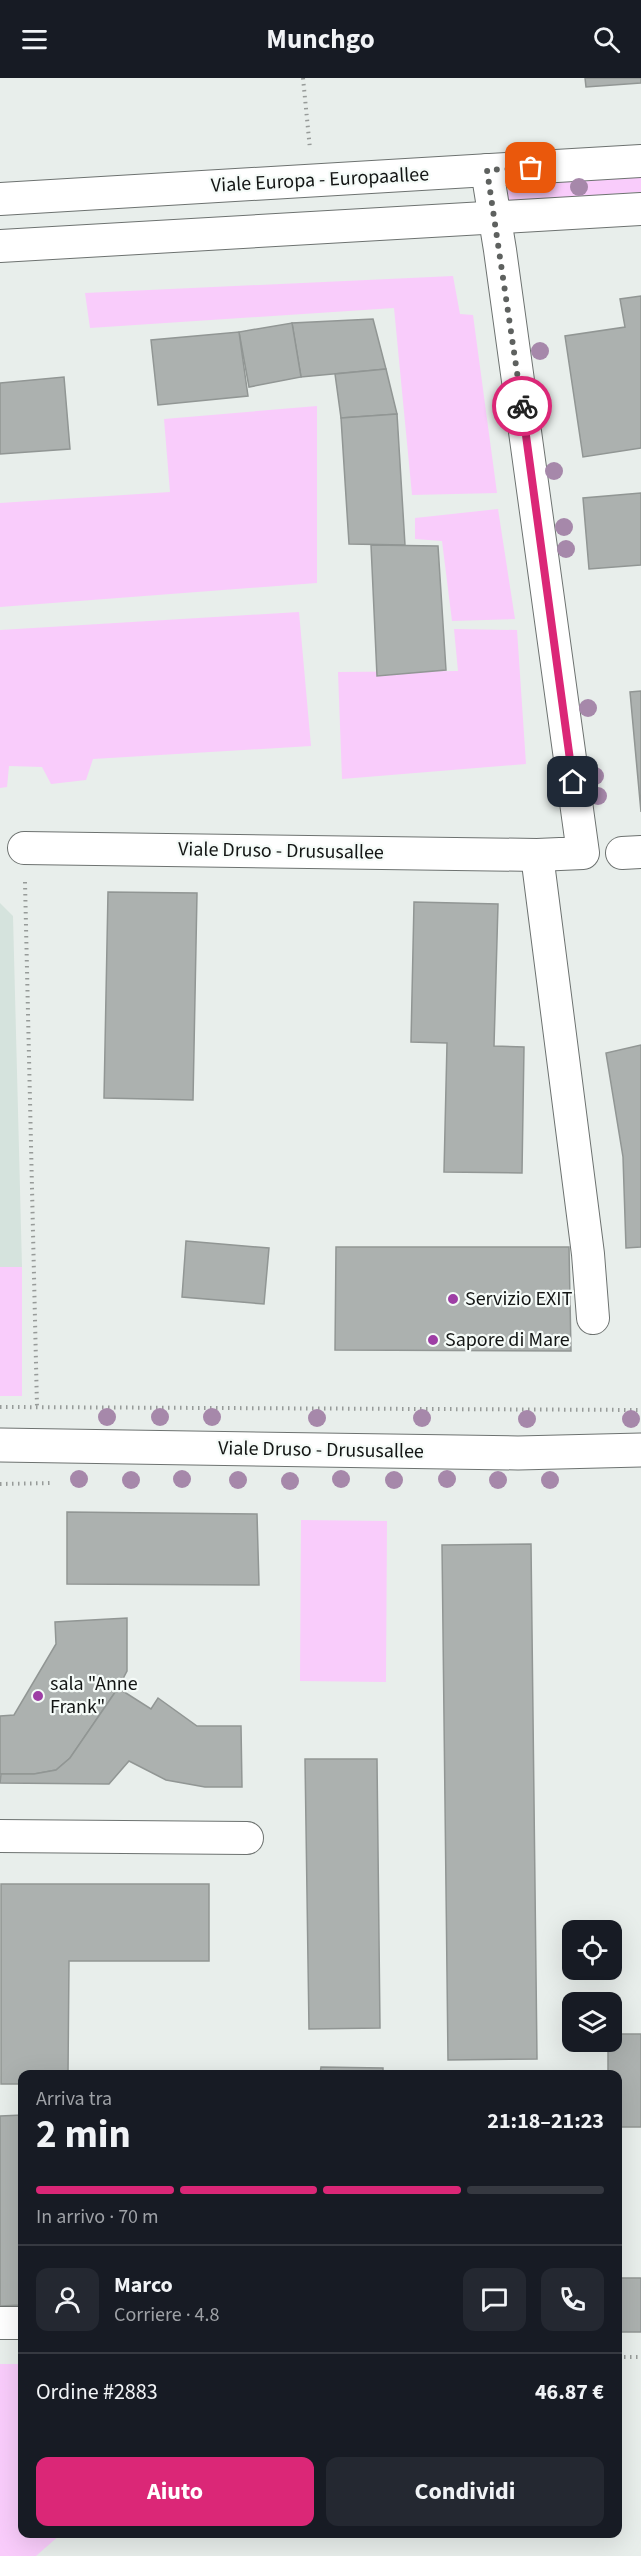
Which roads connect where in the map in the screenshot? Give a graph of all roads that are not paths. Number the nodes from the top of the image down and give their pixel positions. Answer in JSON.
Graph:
{"nodes":[{"id":1,"x":641,"y":161,"type":"edge"},
{"id":2,"x":487,"y":170,"type":"junction"},
{"id":3,"x":0,"y":199,"type":"edge"},
{"id":4,"x":641,"y":209,"type":"edge"},
{"id":5,"x":495,"y":219,"type":"junction"},
{"id":6,"x":0,"y":246,"type":"edge"},
{"id":7,"x":24,"y":848,"type":"road end"},
{"id":8,"x":537,"y":855,"type":"junction"},
{"id":9,"x":593,"y":1318,"type":"dead end"},
{"id":10,"x":0,"y":1445,"type":"edge"},
{"id":11,"x":641,"y":1450,"type":"edge"},
{"id":12,"x":0,"y":1836,"type":"edge"},
{"id":13,"x":247,"y":1838,"type":"dead end"},
{"id":14,"x":0,"y":2323,"type":"edge"},
{"id":15,"x":18,"y":2323,"type":"edge"}],
"edges":[{"from":1,"to":2,"type":"street","name":"Viale Europa - Europaallee"},
{"from":2,"to":3,"type":"street","name":"Viale Europa - Europaallee"},
{"from":2,"to":5,"type":"street","name":"Viale Druso - Drususallee"},
{"from":4,"to":5,"type":"street"},
{"from":5,"to":6,"type":"street"},
{"from":5,"to":8,"type":"street","name":"Viale Druso - Drususallee"},
{"from":7,"to":8,"type":"street","name":"Viale Druso - Drususallee"},
{"from":8,"to":9,"type":"street"},
{"from":10,"to":11,"type":"main road","name":"Viale Druso - Drususallee"},
{"from":12,"to":13,"type":"street"},
{"from":14,"to":15,"type":"street"}]}
